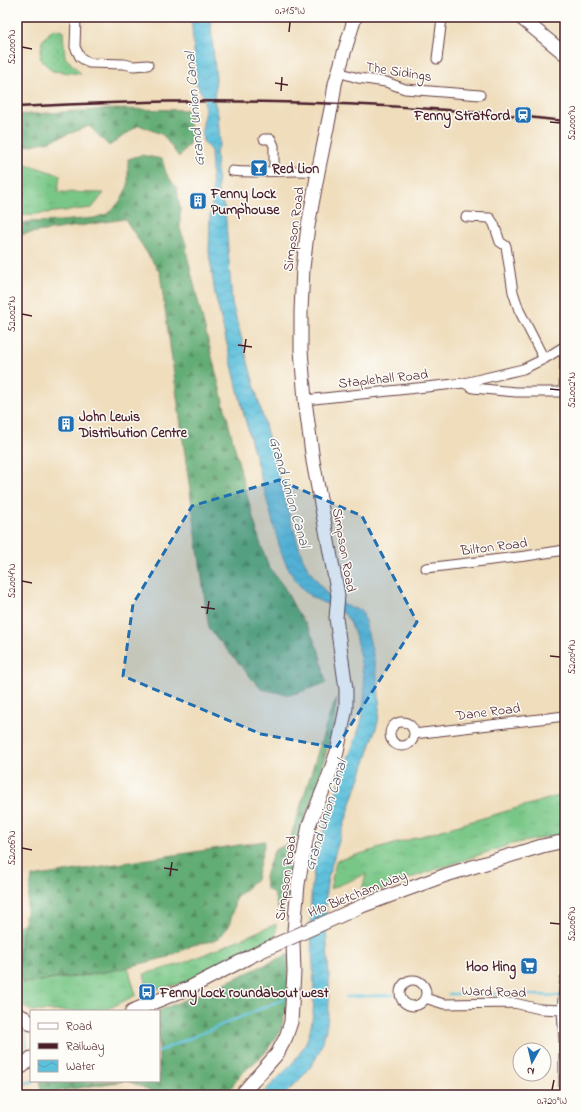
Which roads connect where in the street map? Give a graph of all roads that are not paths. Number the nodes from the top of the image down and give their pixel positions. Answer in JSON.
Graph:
{"nodes":[{"id":1,"x":76,"y":17,"type":"edge"},
{"id":2,"x":355,"y":17,"type":"edge"},
{"id":3,"x":441,"y":17,"type":"edge"},
{"id":4,"x":520,"y":17,"type":"edge"},
{"id":5,"x":565,"y":54,"type":"edge"},
{"id":6,"x":437,"y":59,"type":"dead end"},
{"id":7,"x":148,"y":65,"type":"dead end"},
{"id":8,"x":338,"y":72,"type":"junction"},
{"id":9,"x":480,"y":95,"type":"dead end"},
{"id":10,"x":264,"y":140,"type":"dead end"},
{"id":11,"x":232,"y":171,"type":"dead end"},
{"id":12,"x":274,"y":172,"type":"junction"},
{"id":13,"x":318,"y":172,"type":"junction"},
{"id":14,"x":466,"y":216,"type":"dead end"},
{"id":15,"x":563,"y":347,"type":"edge"},
{"id":16,"x":544,"y":359,"type":"junction"},
{"id":17,"x":464,"y":383,"type":"junction"},
{"id":18,"x":305,"y":400,"type":"junction"},
{"id":19,"x":565,"y":550,"type":"edge"},
{"id":20,"x":426,"y":568,"type":"dead end"},
{"id":21,"x":565,"y":716,"type":"edge"},
{"id":22,"x":414,"y":734,"type":"dead end"},
{"id":23,"x":562,"y":842,"type":"edge"},
{"id":24,"x":565,"y":979,"type":"edge"},
{"id":25,"x":425,"y":998,"type":"dead end"},
{"id":26,"x":134,"y":1010,"type":"edge"},
{"id":27,"x":562,"y":1010,"type":"junction"},
{"id":28,"x":30,"y":1059,"type":"edge"},
{"id":29,"x":17,"y":1069,"type":"edge"},
{"id":30,"x":241,"y":1095,"type":"edge"},
{"id":31,"x":564,"y":1095,"type":"edge"}],
"edges":[{"from":1,"to":7,"type":"street"},
{"from":2,"to":8,"type":"street","name":"Simpson Road"},
{"from":3,"to":6,"type":"street"},
{"from":4,"to":5,"type":"street"},
{"from":8,"to":9,"type":"street","name":"The Sidings"},
{"from":8,"to":13,"type":"street","name":"Simpson Road"},
{"from":10,"to":12,"type":"street"},
{"from":11,"to":12,"type":"street"},
{"from":12,"to":13,"type":"street"},
{"from":13,"to":18,"type":"street","name":"Simpson Road"},
{"from":14,"to":16,"type":"street"},
{"from":15,"to":16,"type":"street","name":"Staplehall Road"},
{"from":15,"to":17,"type":"street","name":"Staplehall Road"},
{"from":16,"to":17,"type":"street","name":"Staplehall Road"},
{"from":17,"to":18,"type":"street","name":"Staplehall Road"},
{"from":18,"to":30,"type":"street","name":"Simpson Road"},
{"from":19,"to":20,"type":"street","name":"Bilton Road"},
{"from":21,"to":22,"type":"street","name":"Dane Road"},
{"from":23,"to":26,"type":"street","name":"H10 Bletcham Way","bridge":true},
{"from":24,"to":27,"type":"street"},
{"from":25,"to":27,"type":"street","name":"Ward Road"},
{"from":27,"to":31,"type":"street"},
{"from":28,"to":29,"type":"street"}]}
